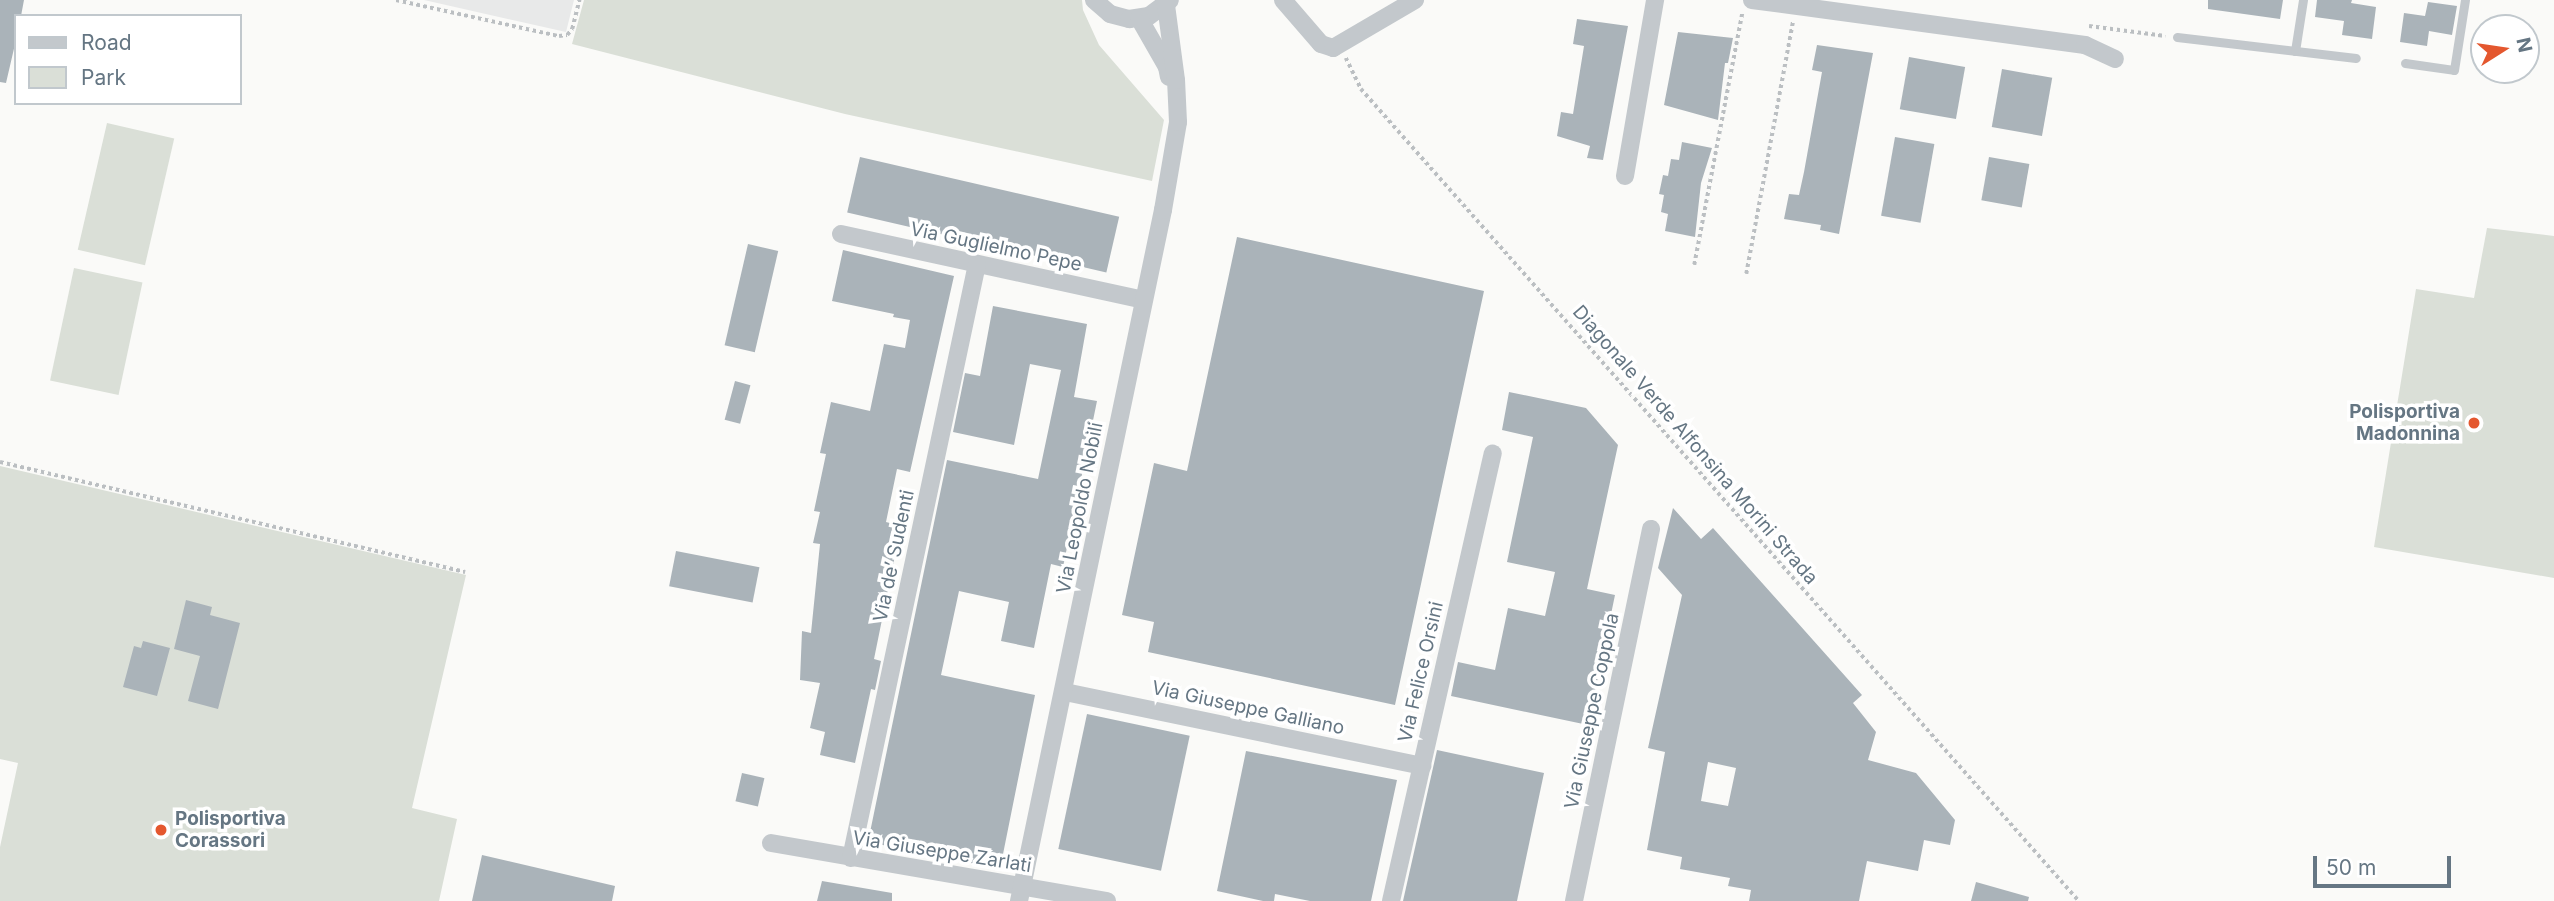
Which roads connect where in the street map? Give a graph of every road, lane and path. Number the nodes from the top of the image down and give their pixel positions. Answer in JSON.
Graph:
{"nodes":[{"id":1,"x":396,"y":0,"type":"edge"},
{"id":2,"x":579,"y":0,"type":"edge"},
{"id":3,"x":1094,"y":0,"type":"edge"},
{"id":4,"x":1283,"y":0,"type":"edge"},
{"id":5,"x":1415,"y":0,"type":"edge"},
{"id":6,"x":1655,"y":0,"type":"edge"},
{"id":7,"x":1744,"y":0,"type":"edge"},
{"id":8,"x":1752,"y":0,"type":"edge"},
{"id":9,"x":2303,"y":0,"type":"edge"},
{"id":10,"x":2465,"y":0,"type":"edge"},
{"id":11,"x":1168,"y":2,"type":"edge"},
{"id":12,"x":1795,"y":7,"type":"junction"},
{"id":13,"x":1139,"y":18,"type":"junction"},
{"id":14,"x":2177,"y":37,"type":"dead end"},
{"id":15,"x":1340,"y":46,"type":"junction"},
{"id":16,"x":2295,"y":51,"type":"junction"},
{"id":17,"x":2356,"y":58,"type":"dead end"},
{"id":18,"x":2115,"y":59,"type":"dead end"},
{"id":19,"x":2405,"y":63,"type":"dead end"},
{"id":20,"x":1178,"y":122,"type":"junction"},
{"id":21,"x":1625,"y":176,"type":"dead end"},
{"id":22,"x":841,"y":234,"type":"dead end"},
{"id":23,"x":977,"y":264,"type":"junction"},
{"id":24,"x":1695,"y":265,"type":"dead end"},
{"id":25,"x":1745,"y":274,"type":"dead end"},
{"id":26,"x":1143,"y":300,"type":"junction"},
{"id":27,"x":1493,"y":453,"type":"dead end"},
{"id":28,"x":0,"y":462,"type":"edge"},
{"id":29,"x":1651,"y":529,"type":"dead end"},
{"id":30,"x":465,"y":572,"type":"dead end"},
{"id":31,"x":1065,"y":692,"type":"junction"},
{"id":32,"x":1422,"y":766,"type":"junction"},
{"id":33,"x":771,"y":843,"type":"dead end"},
{"id":34,"x":851,"y":858,"type":"junction"},
{"id":35,"x":1021,"y":894,"type":"edge"},
{"id":36,"x":1107,"y":901,"type":"edge"},
{"id":37,"x":1391,"y":901,"type":"edge"},
{"id":38,"x":1574,"y":901,"type":"edge"},
{"id":39,"x":2079,"y":901,"type":"edge"}],
"edges":[{"from":1,"to":2,"type":"path"},
{"from":3,"to":13,"type":"street"},
{"from":4,"to":15,"type":"street"},
{"from":5,"to":15,"type":"street"},
{"from":6,"to":21,"type":"street"},
{"from":7,"to":24,"type":"path"},
{"from":8,"to":12,"type":"street"},
{"from":9,"to":16,"type":"lane"},
{"from":10,"to":19,"type":"lane"},
{"from":11,"to":13,"type":"street"},
{"from":11,"to":20,"type":"street","name":"Via Leopoldo Nobili"},
{"from":12,"to":18,"type":"street"},
{"from":12,"to":25,"type":"path"},
{"from":13,"to":20,"type":"street","name":"Via Leopoldo Nobili"},
{"from":14,"to":16,"type":"lane"},
{"from":15,"to":39,"type":"path","name":"Diagonale Verde Alfonsina Morini Strada"},
{"from":16,"to":17,"type":"lane"},
{"from":20,"to":26,"type":"street","name":"Via Leopoldo Nobili"},
{"from":22,"to":23,"type":"street","name":"Via Guglielmo Pepe"},
{"from":23,"to":26,"type":"street","name":"Via Guglielmo Pepe"},
{"from":23,"to":34,"type":"street","name":"Via de’ Sudenti"},
{"from":26,"to":31,"type":"street","name":"Via Leopoldo Nobili"},
{"from":27,"to":32,"type":"street","name":"Via Felice Orsini"},
{"from":28,"to":30,"type":"path"},
{"from":29,"to":38,"type":"street","name":"Via Giuseppe Coppola"},
{"from":31,"to":32,"type":"street","name":"Via Giuseppe Galliano"},
{"from":31,"to":35,"type":"street","name":"Via Leopoldo Nobili"},
{"from":32,"to":37,"type":"street","name":"Via Felice Orsini"},
{"from":33,"to":34,"type":"street","name":"Via Giuseppe Zarlati"},
{"from":34,"to":35,"type":"street","name":"Via Giuseppe Zarlati"},
{"from":35,"to":36,"type":"street","name":"Via Giuseppe Zarlati"}]}
